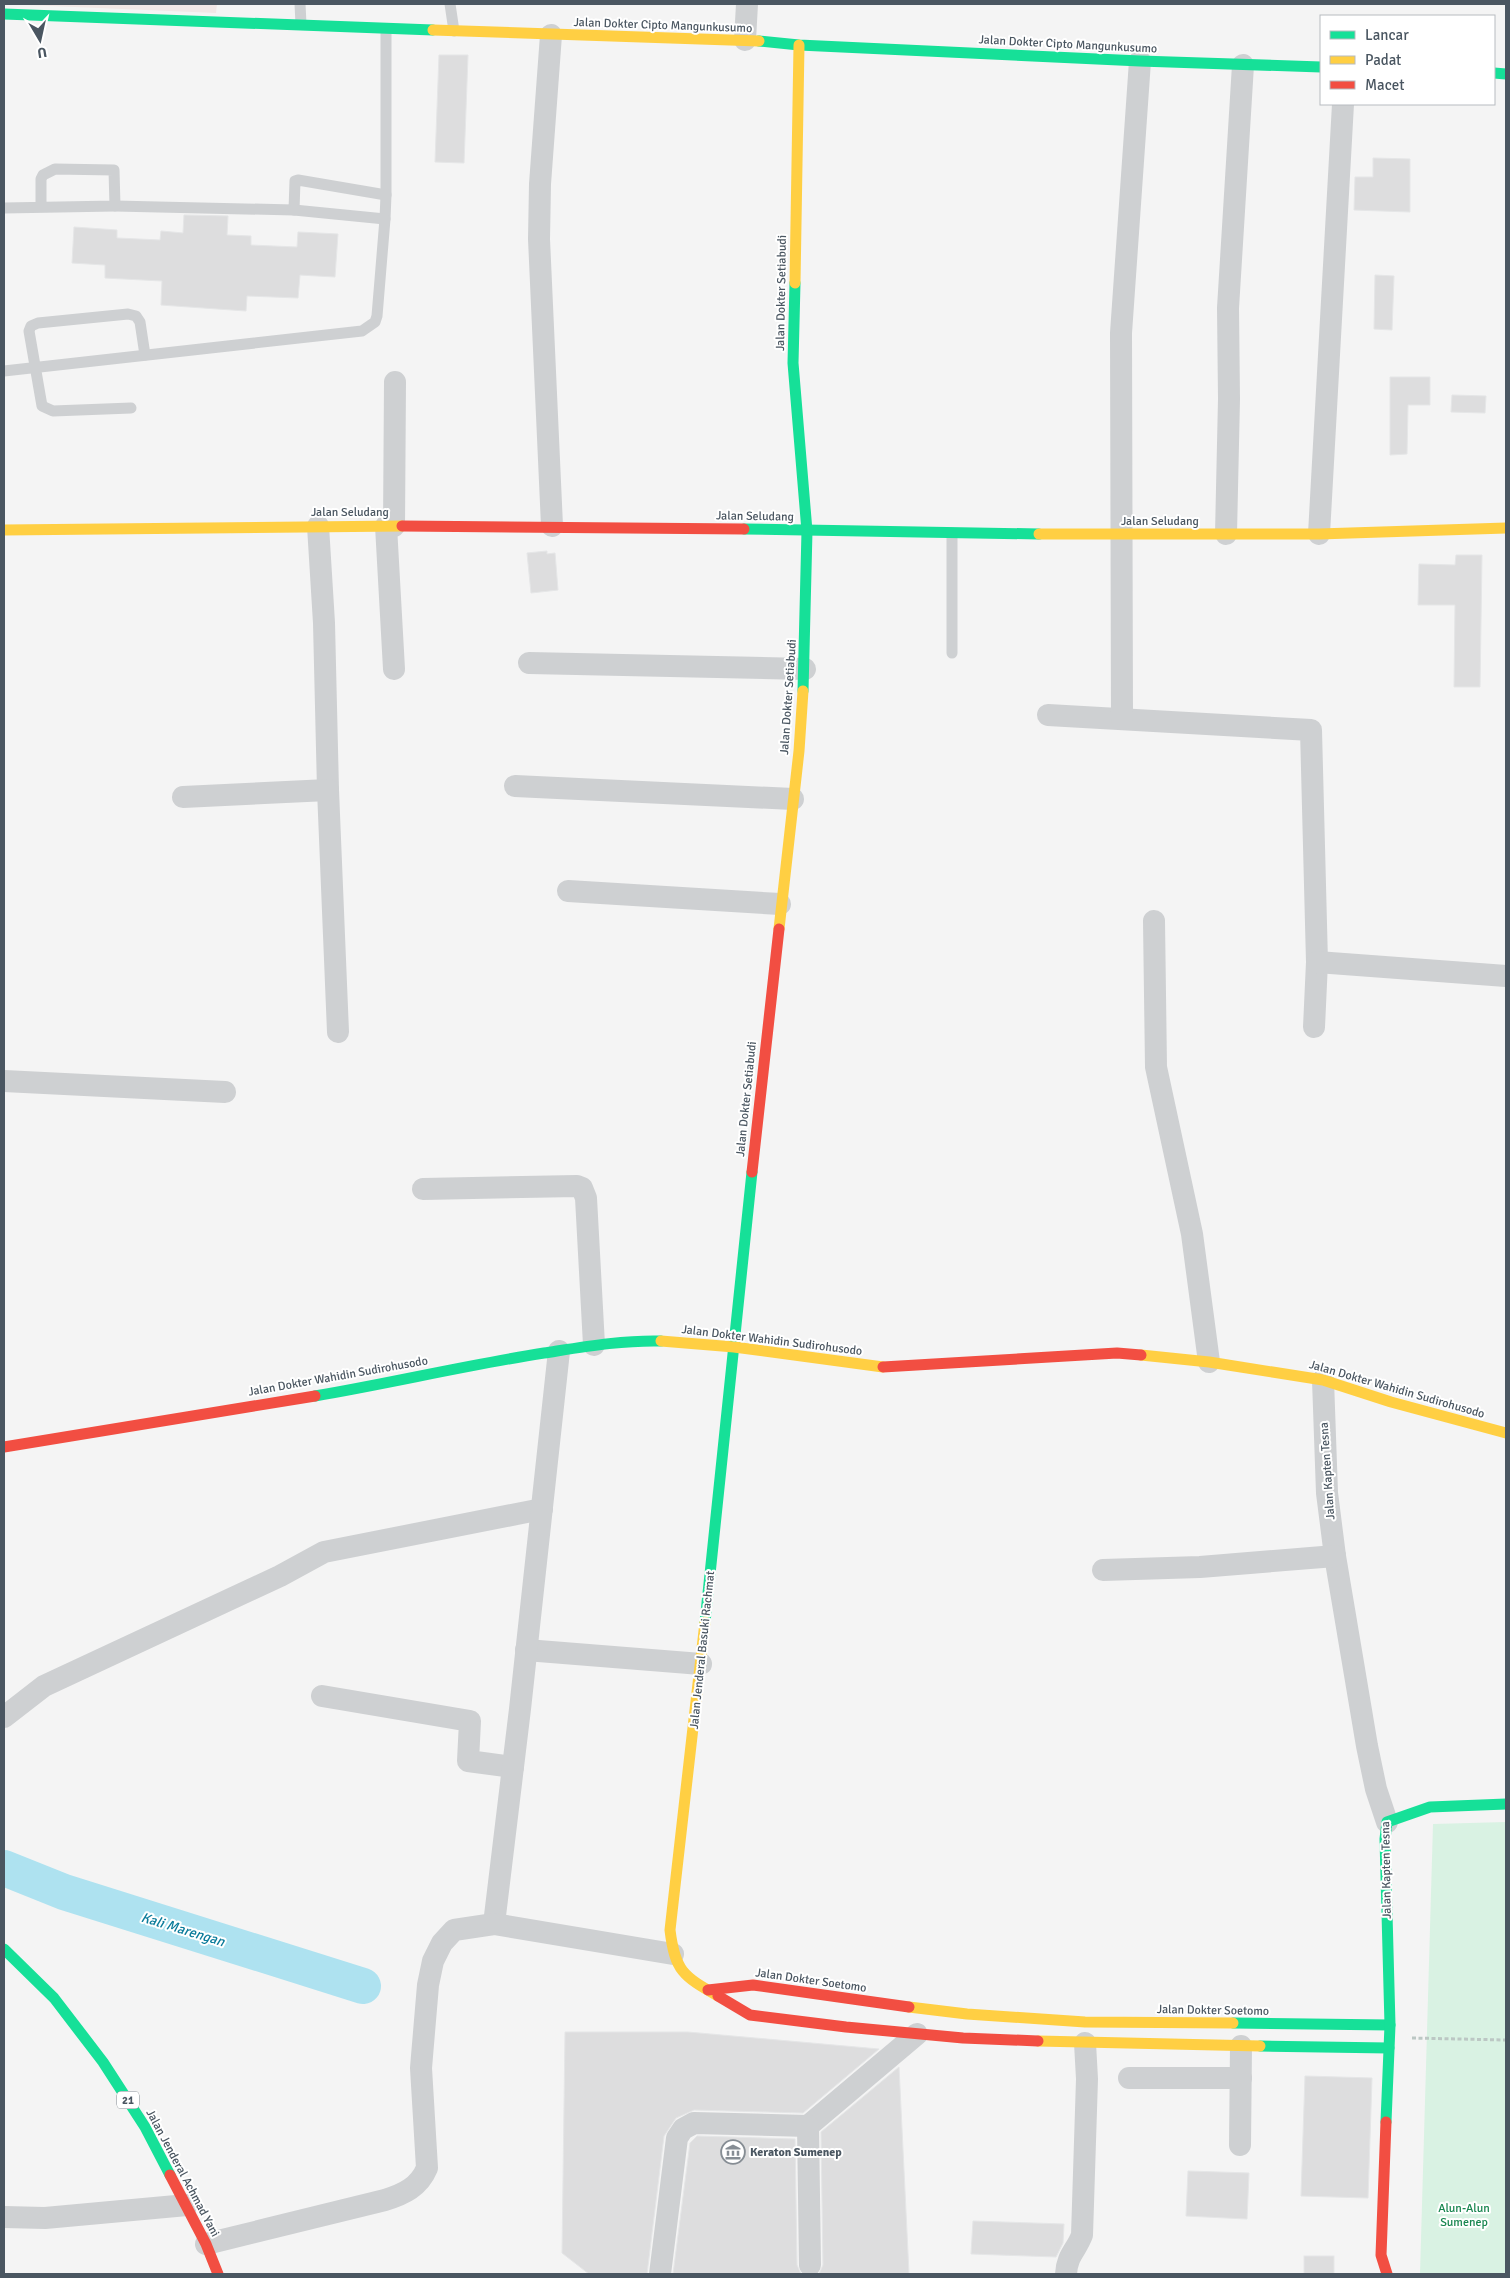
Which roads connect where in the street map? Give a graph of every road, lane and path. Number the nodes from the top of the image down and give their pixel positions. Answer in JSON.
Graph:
{"nodes":[{"id":1,"x":300,"y":4,"type":"edge"},
{"id":2,"x":450,"y":4,"type":"edge"},
{"id":3,"x":747,"y":4,"type":"edge"},
{"id":4,"x":4,"y":14,"type":"edge"},
{"id":5,"x":301,"y":24,"type":"junction"},
{"id":6,"x":386,"y":29,"type":"junction"},
{"id":7,"x":454,"y":31,"type":"junction"},
{"id":8,"x":551,"y":35,"type":"junction"},
{"id":9,"x":745,"y":40,"type":"junction"},
{"id":10,"x":799,"y":45,"type":"junction"},
{"id":11,"x":1140,"y":61,"type":"junction"},
{"id":12,"x":1243,"y":65,"type":"junction"},
{"id":13,"x":1320,"y":67,"type":"edge"},
{"id":14,"x":1344,"y":105,"type":"edge"},
{"id":15,"x":386,"y":195,"type":"junction"},
{"id":16,"x":115,"y":206,"type":"junction"},
{"id":17,"x":41,"y":207,"type":"junction"},
{"id":18,"x":4,"y":208,"type":"edge"},
{"id":19,"x":294,"y":210,"type":"junction"},
{"id":20,"x":385,"y":219,"type":"junction"},
{"id":21,"x":145,"y":355,"type":"junction"},
{"id":22,"x":35,"y":367,"type":"junction"},
{"id":23,"x":4,"y":371,"type":"edge"},
{"id":24,"x":394,"y":382,"type":"dead end"},
{"id":25,"x":131,"y":408,"type":"dead end"},
{"id":26,"x":318,"y":526,"type":"junction"},
{"id":27,"x":390,"y":526,"type":"junction"},
{"id":28,"x":552,"y":526,"type":"junction"},
{"id":29,"x":1506,"y":528,"type":"edge"},
{"id":30,"x":4,"y":530,"type":"edge"},
{"id":31,"x":807,"y":531,"type":"junction"},
{"id":32,"x":952,"y":533,"type":"junction"},
{"id":33,"x":1226,"y":534,"type":"junction"},
{"id":34,"x":1319,"y":534,"type":"junction"},
{"id":35,"x":1121,"y":535,"type":"junction"},
{"id":36,"x":952,"y":653,"type":"dead end"},
{"id":37,"x":529,"y":663,"type":"dead end"},
{"id":38,"x":805,"y":668,"type":"junction"},
{"id":39,"x":394,"y":669,"type":"dead end"},
{"id":40,"x":1048,"y":715,"type":"dead end"},
{"id":41,"x":1122,"y":719,"type":"junction"},
{"id":42,"x":515,"y":786,"type":"dead end"},
{"id":43,"x":328,"y":790,"type":"junction"},
{"id":44,"x":183,"y":796,"type":"dead end"},
{"id":45,"x":793,"y":798,"type":"junction"},
{"id":46,"x":568,"y":891,"type":"dead end"},
{"id":47,"x":780,"y":904,"type":"junction"},
{"id":48,"x":1154,"y":921,"type":"dead end"},
{"id":49,"x":1317,"y":962,"type":"junction"},
{"id":50,"x":1506,"y":976,"type":"edge"},
{"id":51,"x":1314,"y":1027,"type":"dead end"},
{"id":52,"x":338,"y":1032,"type":"dead end"},
{"id":53,"x":4,"y":1081,"type":"edge"},
{"id":54,"x":225,"y":1092,"type":"dead end"},
{"id":55,"x":423,"y":1189,"type":"dead end"},
{"id":56,"x":594,"y":1345,"type":"junction"},
{"id":57,"x":734,"y":1347,"type":"junction"},
{"id":58,"x":559,"y":1352,"type":"junction"},
{"id":59,"x":1208,"y":1362,"type":"junction"},
{"id":60,"x":1323,"y":1380,"type":"junction"},
{"id":61,"x":1506,"y":1433,"type":"edge"},
{"id":62,"x":4,"y":1447,"type":"edge"},
{"id":63,"x":542,"y":1509,"type":"junction"},
{"id":64,"x":1335,"y":1556,"type":"junction"},
{"id":65,"x":1103,"y":1570,"type":"dead end"},
{"id":66,"x":526,"y":1650,"type":"junction"},
{"id":67,"x":701,"y":1664,"type":"junction"},
{"id":68,"x":322,"y":1696,"type":"dead end"},
{"id":69,"x":4,"y":1717,"type":"edge"},
{"id":70,"x":513,"y":1767,"type":"junction"},
{"id":71,"x":1506,"y":1804,"type":"edge"},
{"id":72,"x":1388,"y":1822,"type":"junction"},
{"id":73,"x":494,"y":1924,"type":"junction"},
{"id":74,"x":4,"y":1949,"type":"edge"},
{"id":75,"x":673,"y":1954,"type":"junction"},
{"id":76,"x":708,"y":1990,"type":"junction"},
{"id":77,"x":918,"y":2021,"type":"junction"},
{"id":78,"x":1390,"y":2025,"type":"junction"},
{"id":79,"x":1085,"y":2032,"type":"junction"},
{"id":80,"x":1242,"y":2035,"type":"junction"},
{"id":81,"x":1506,"y":2040,"type":"edge"},
{"id":82,"x":1389,"y":2043,"type":"junction"},
{"id":83,"x":1129,"y":2078,"type":"dead end"},
{"id":84,"x":1241,"y":2078,"type":"junction"},
{"id":85,"x":808,"y":2126,"type":"junction"},
{"id":86,"x":1240,"y":2145,"type":"dead end"},
{"id":87,"x":187,"y":2205,"type":"junction"},
{"id":88,"x":4,"y":2217,"type":"edge"},
{"id":89,"x":206,"y":2244,"type":"junction"},
{"id":90,"x":810,"y":2265,"type":"dead end"},
{"id":91,"x":218,"y":2274,"type":"edge"},
{"id":92,"x":660,"y":2274,"type":"edge"},
{"id":93,"x":1066,"y":2274,"type":"edge"},
{"id":94,"x":1387,"y":2274,"type":"edge"}],
"edges":[{"from":1,"to":5,"type":"lane"},
{"from":2,"to":7,"type":"lane"},
{"from":3,"to":9,"type":"street"},
{"from":4,"to":5,"type":"main road","name":"Jalan Dokter Cipto Mangunkusumo"},
{"from":5,"to":6,"type":"main road","name":"Jalan Dokter Cipto Mangunkusumo"},
{"from":6,"to":7,"type":"main road","name":"Jalan Dokter Cipto Mangunkusumo"},
{"from":6,"to":15,"type":"lane"},
{"from":7,"to":8,"type":"main road","name":"Jalan Dokter Cipto Mangunkusumo"},
{"from":8,"to":9,"type":"main road","name":"Jalan Dokter Cipto Mangunkusumo"},
{"from":8,"to":28,"type":"street"},
{"from":9,"to":10,"type":"main road","name":"Jalan Dokter Cipto Mangunkusumo"},
{"from":10,"to":11,"type":"main road","name":"Jalan Dokter Cipto Mangunkusumo"},
{"from":10,"to":31,"type":"main road","name":"Jalan Dokter Setiabudi"},
{"from":11,"to":12,"type":"main road","name":"Jalan Dokter Cipto Mangunkusumo"},
{"from":11,"to":35,"type":"street"},
{"from":12,"to":13,"type":"main road","name":"Jalan Dokter Cipto Mangunkusumo"},
{"from":12,"to":33,"type":"street"},
{"from":14,"to":34,"type":"street"},
{"from":15,"to":19,"type":"lane"},
{"from":15,"to":20,"type":"lane"},
{"from":16,"to":17,"type":"lane"},
{"from":16,"to":17,"type":"lane"},
{"from":16,"to":19,"type":"lane"},
{"from":17,"to":18,"type":"lane"},
{"from":19,"to":20,"type":"lane"},
{"from":20,"to":21,"type":"lane"},
{"from":21,"to":22,"type":"lane"},
{"from":21,"to":22,"type":"lane"},
{"from":22,"to":23,"type":"lane"},
{"from":22,"to":25,"type":"lane"},
{"from":24,"to":27,"type":"street"},
{"from":26,"to":27,"type":"main road","name":"Jalan Seludang"},
{"from":26,"to":30,"type":"main road","name":"Jalan Seludang"},
{"from":26,"to":43,"type":"street"},
{"from":27,"to":28,"type":"main road","name":"Jalan Seludang"},
{"from":27,"to":39,"type":"street"},
{"from":28,"to":31,"type":"main road","name":"Jalan Seludang"},
{"from":29,"to":34,"type":"main road","name":"Jalan Seludang"},
{"from":31,"to":32,"type":"main road","name":"Jalan Seludang"},
{"from":31,"to":38,"type":"main road","name":"Jalan Dokter Setiabudi"},
{"from":32,"to":35,"type":"main road","name":"Jalan Seludang"},
{"from":32,"to":36,"type":"lane"},
{"from":33,"to":34,"type":"main road","name":"Jalan Seludang"},
{"from":33,"to":35,"type":"main road","name":"Jalan Seludang"},
{"from":35,"to":41,"type":"street"},
{"from":37,"to":38,"type":"street"},
{"from":38,"to":45,"type":"main road","name":"Jalan Dokter Setiabudi"},
{"from":40,"to":41,"type":"street"},
{"from":41,"to":49,"type":"street"},
{"from":42,"to":45,"type":"street"},
{"from":43,"to":44,"type":"street"},
{"from":43,"to":52,"type":"street"},
{"from":45,"to":47,"type":"main road","name":"Jalan Dokter Setiabudi"},
{"from":46,"to":47,"type":"street"},
{"from":47,"to":57,"type":"main road","name":"Jalan Dokter Setiabudi"},
{"from":48,"to":59,"type":"street"},
{"from":49,"to":50,"type":"street"},
{"from":49,"to":51,"type":"street"},
{"from":53,"to":54,"type":"street"},
{"from":55,"to":56,"type":"street"},
{"from":56,"to":57,"type":"main road","name":"Jalan Dokter Wahidin Sudirohusodo"},
{"from":56,"to":58,"type":"main road","name":"Jalan Dokter Wahidin Sudirohusodo"},
{"from":57,"to":59,"type":"main road","name":"Jalan Dokter Wahidin Sudirohusodo"},
{"from":57,"to":67,"type":"main road","name":"Jalan Jenderal Basuki Rachmat"},
{"from":58,"to":62,"type":"main road","name":"Jalan Dokter Wahidin Sudirohusodo"},
{"from":58,"to":63,"type":"street"},
{"from":59,"to":60,"type":"main road","name":"Jalan Dokter Wahidin Sudirohusodo"},
{"from":60,"to":61,"type":"main road","name":"Jalan Dokter Wahidin Sudirohusodo"},
{"from":60,"to":64,"type":"street","name":"Jalan Kapten Tesna"},
{"from":63,"to":66,"type":"street"},
{"from":63,"to":69,"type":"street"},
{"from":64,"to":65,"type":"street"},
{"from":64,"to":72,"type":"street","name":"Jalan Kapten Tesna"},
{"from":66,"to":67,"type":"street"},
{"from":66,"to":70,"type":"street"},
{"from":67,"to":75,"type":"main road","name":"Jalan Jenderal Basuki Rachmat"},
{"from":68,"to":70,"type":"street"},
{"from":70,"to":73,"type":"street"},
{"from":71,"to":72,"type":"main road"},
{"from":72,"to":78,"type":"main road","name":"Jalan Kapten Tesna"},
{"from":73,"to":75,"type":"street"},
{"from":73,"to":89,"type":"street"},
{"from":74,"to":87,"type":"main road","name":"Jalan Jenderal Achmad Yani","number":"21"},
{"from":75,"to":76,"type":"main road","name":"Jalan Jenderal Basuki Rachmat"},
{"from":76,"to":77,"type":"main road","name":"Jalan Dokter Soetomo"},
{"from":76,"to":77,"type":"main road","name":"Jalan Dokter Soetomo"},
{"from":77,"to":79,"type":"main road","name":"Jalan Dokter Soetomo"},
{"from":77,"to":79,"type":"main road","name":"Jalan Dokter Soetomo"},
{"from":77,"to":85,"type":"street"},
{"from":78,"to":80,"type":"main road","name":"Jalan Dokter Soetomo"},
{"from":78,"to":82,"type":"main road","name":"Jalan Kapten Tesna"},
{"from":79,"to":80,"type":"main road","name":"Jalan Dokter Soetomo"},
{"from":79,"to":80,"type":"main road","name":"Jalan Dokter Soetomo"},
{"from":79,"to":93,"type":"street"},
{"from":80,"to":82,"type":"main road","name":"Jalan Dokter Soetomo"},
{"from":80,"to":84,"type":"street"},
{"from":81,"to":82,"type":"path"},
{"from":82,"to":94,"type":"main road","name":"Jalan Kapten Tesna"},
{"from":83,"to":84,"type":"street"},
{"from":84,"to":86,"type":"street"},
{"from":85,"to":90,"type":"street"},
{"from":85,"to":92,"type":"street"},
{"from":87,"to":88,"type":"street"},
{"from":87,"to":89,"type":"main road","name":"Jalan Jenderal Achmad Yani","number":"21"},
{"from":89,"to":91,"type":"main road","name":"Jalan Jenderal Achmad Yani","number":"21"}]}
